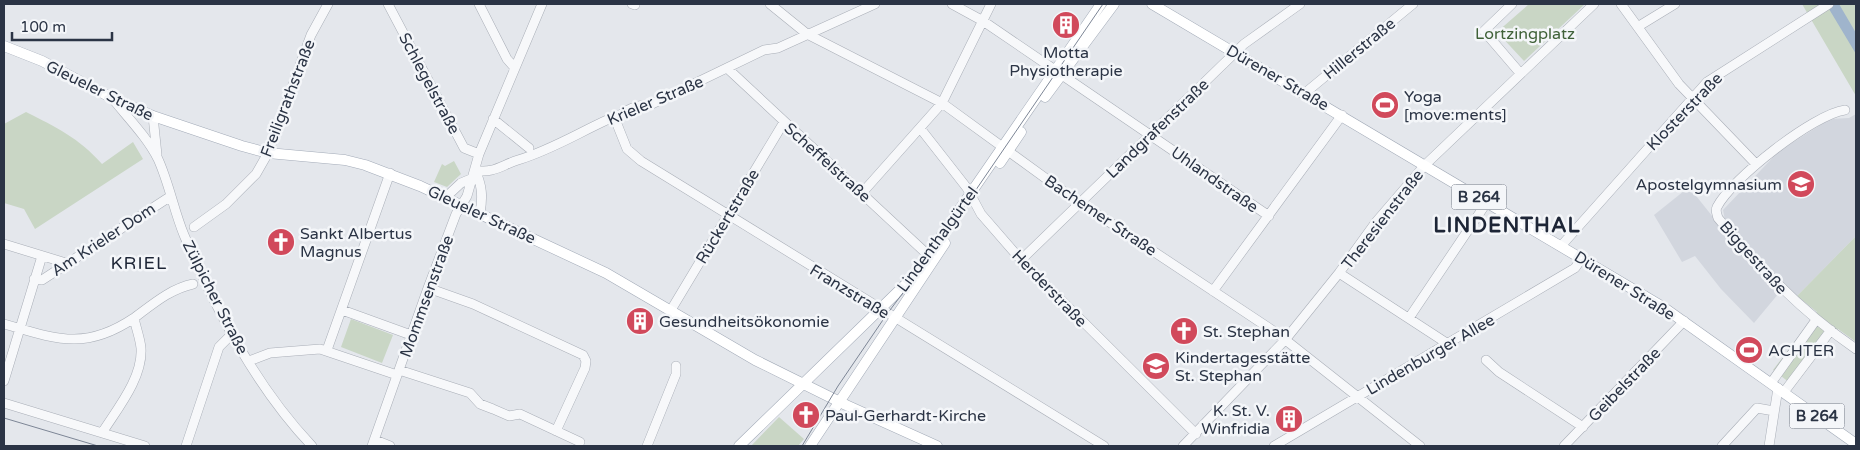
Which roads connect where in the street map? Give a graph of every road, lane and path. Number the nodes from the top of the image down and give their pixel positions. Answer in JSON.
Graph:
{"nodes":[{"id":1,"x":326,"y":4,"type":"edge"},
{"id":2,"x":388,"y":4,"type":"edge"},
{"id":3,"x":479,"y":4,"type":"edge"},
{"id":4,"x":542,"y":4,"type":"edge"},
{"id":5,"x":770,"y":4,"type":"edge"},
{"id":6,"x":875,"y":4,"type":"edge"},
{"id":7,"x":952,"y":4,"type":"edge"},
{"id":8,"x":991,"y":4,"type":"edge"},
{"id":9,"x":1101,"y":4,"type":"edge"},
{"id":10,"x":1114,"y":4,"type":"edge"},
{"id":11,"x":1152,"y":4,"type":"edge"},
{"id":12,"x":1300,"y":4,"type":"edge"},
{"id":13,"x":1413,"y":4,"type":"edge"},
{"id":14,"x":1512,"y":4,"type":"edge"},
{"id":15,"x":1594,"y":4,"type":"edge"},
{"id":16,"x":1621,"y":4,"type":"edge"},
{"id":17,"x":1675,"y":4,"type":"edge"},
{"id":18,"x":1828,"y":5,"type":"edge"},
{"id":19,"x":983,"y":21,"type":"junction"},
{"id":20,"x":1639,"y":26,"type":"junction"},
{"id":21,"x":807,"y":34,"type":"junction"},
{"id":22,"x":5,"y":49,"type":"edge"},
{"id":23,"x":1235,"y":52,"type":"junction"},
{"id":24,"x":515,"y":68,"type":"junction"},
{"id":25,"x":727,"y":68,"type":"junction"},
{"id":26,"x":1058,"y":73,"type":"junction"},
{"id":27,"x":1520,"y":73,"type":"junction"},
{"id":28,"x":1305,"y":93,"type":"junction"},
{"id":29,"x":112,"y":98,"type":"junction"},
{"id":30,"x":1692,"y":99,"type":"junction"},
{"id":31,"x":942,"y":103,"type":"junction"},
{"id":32,"x":1844,"y":110,"type":"dead end"},
{"id":33,"x":1342,"y":115,"type":"junction"},
{"id":34,"x":153,"y":116,"type":"junction"},
{"id":35,"x":493,"y":119,"type":"junction"},
{"id":36,"x":614,"y":119,"type":"junction"},
{"id":37,"x":784,"y":122,"type":"junction"},
{"id":38,"x":920,"y":128,"type":"junction"},
{"id":39,"x":1151,"y":135,"type":"junction"},
{"id":40,"x":529,"y":148,"type":"dead end"},
{"id":41,"x":1006,"y":148,"type":"junction"},
{"id":42,"x":268,"y":154,"type":"junction"},
{"id":43,"x":479,"y":154,"type":"junction"},
{"id":44,"x":158,"y":160,"type":"junction"},
{"id":45,"x":1425,"y":164,"type":"junction"},
{"id":46,"x":1756,"y":164,"type":"junction"},
{"id":47,"x":390,"y":173,"type":"junction"},
{"id":48,"x":474,"y":174,"type":"junction"},
{"id":49,"x":862,"y":193,"type":"junction"},
{"id":50,"x":171,"y":196,"type":"junction"},
{"id":51,"x":446,"y":198,"type":"junction"},
{"id":52,"x":972,"y":198,"type":"junction"},
{"id":53,"x":1081,"y":202,"type":"junction"},
{"id":54,"x":1487,"y":202,"type":"junction"},
{"id":55,"x":462,"y":204,"type":"junction"},
{"id":56,"x":480,"y":212,"type":"junction"},
{"id":57,"x":728,"y":215,"type":"junction"},
{"id":58,"x":1268,"y":216,"type":"junction"},
{"id":59,"x":194,"y":227,"type":"dead end"},
{"id":60,"x":4,"y":244,"type":"edge"},
{"id":61,"x":1561,"y":246,"type":"junction"},
{"id":62,"x":928,"y":255,"type":"junction"},
{"id":63,"x":42,"y":256,"type":"junction"},
{"id":64,"x":1582,"y":258,"type":"junction"},
{"id":65,"x":1021,"y":260,"type":"junction"},
{"id":66,"x":66,"y":263,"type":"junction"},
{"id":67,"x":1339,"y":273,"type":"junction"},
{"id":68,"x":34,"y":279,"type":"junction"},
{"id":69,"x":193,"y":284,"type":"dead end"},
{"id":70,"x":428,"y":288,"type":"junction"},
{"id":71,"x":1213,"y":291,"type":"junction"},
{"id":72,"x":880,"y":309,"type":"junction"},
{"id":73,"x":342,"y":310,"type":"junction"},
{"id":74,"x":671,"y":310,"type":"junction"},
{"id":75,"x":134,"y":318,"type":"junction"},
{"id":76,"x":1409,"y":318,"type":"junction"},
{"id":77,"x":895,"y":319,"type":"junction"},
{"id":78,"x":1816,"y":320,"type":"junction"},
{"id":79,"x":1684,"y":321,"type":"junction"},
{"id":80,"x":4,"y":324,"type":"edge"},
{"id":81,"x":20,"y":329,"type":"junction"},
{"id":82,"x":1831,"y":330,"type":"junction"},
{"id":83,"x":232,"y":334,"type":"junction"},
{"id":84,"x":410,"y":335,"type":"junction"},
{"id":85,"x":1285,"y":340,"type":"junction"},
{"id":86,"x":1448,"y":344,"type":"junction"},
{"id":87,"x":1856,"y":349,"type":"edge"},
{"id":88,"x":327,"y":350,"type":"junction"},
{"id":89,"x":248,"y":360,"type":"junction"},
{"id":90,"x":1486,"y":360,"type":"dead end"},
{"id":91,"x":676,"y":366,"type":"dead end"},
{"id":92,"x":398,"y":373,"type":"junction"},
{"id":93,"x":4,"y":381,"type":"edge"},
{"id":94,"x":804,"y":383,"type":"junction"},
{"id":95,"x":1777,"y":387,"type":"junction"},
{"id":96,"x":1357,"y":397,"type":"junction"},
{"id":97,"x":840,"y":402,"type":"junction"},
{"id":98,"x":4,"y":403,"type":"edge"},
{"id":99,"x":1774,"y":411,"type":"junction"},
{"id":100,"x":1583,"y":427,"type":"junction"},
{"id":101,"x":556,"y":431,"type":"junction"},
{"id":102,"x":102,"y":433,"type":"junction"},
{"id":103,"x":1196,"y":434,"type":"junction"},
{"id":104,"x":580,"y":442,"type":"dead end"},
{"id":105,"x":373,"y":443,"type":"edge"},
{"id":106,"x":131,"y":444,"type":"edge"},
{"id":107,"x":1856,"y":444,"type":"edge"},
{"id":108,"x":145,"y":446,"type":"edge"},
{"id":109,"x":186,"y":446,"type":"edge"},
{"id":110,"x":312,"y":446,"type":"edge"},
{"id":111,"x":390,"y":446,"type":"edge"},
{"id":112,"x":647,"y":446,"type":"edge"},
{"id":113,"x":739,"y":446,"type":"edge"},
{"id":114,"x":810,"y":446,"type":"edge"},
{"id":115,"x":937,"y":446,"type":"edge"},
{"id":116,"x":1104,"y":446,"type":"edge"},
{"id":117,"x":1183,"y":446,"type":"edge"},
{"id":118,"x":1274,"y":446,"type":"edge"},
{"id":119,"x":1420,"y":446,"type":"edge"},
{"id":120,"x":1564,"y":446,"type":"edge"},
{"id":121,"x":1722,"y":446,"type":"edge"},
{"id":122,"x":1770,"y":446,"type":"edge"}],
"edges":[{"from":1,"to":42,"type":"street","name":"Freiligrathstraße"},
{"from":2,"to":43,"type":"street","name":"Schlegelstraße"},
{"from":3,"to":24,"type":"street"},
{"from":4,"to":24,"type":"street","name":"Mommsenstraße"},
{"from":5,"to":21,"type":"street","name":"Bachemer Straße"},
{"from":6,"to":21,"type":"street","name":"Krieler Straße"},
{"from":7,"to":19,"type":"street","name":"Uhlandstraße"},
{"from":8,"to":19,"type":"street"},
{"from":9,"to":26,"type":"main road","name":"Lindenthalgürtel"},
{"from":10,"to":26,"type":"main road","name":"Lindenthalgürtel"},
{"from":11,"to":23,"type":"main road","name":"Dürener Straße","number":"B 264"},
{"from":12,"to":23,"type":"street","name":"Landgrafenstraße"},
{"from":13,"to":28,"type":"street","name":"Hillerstraße"},
{"from":14,"to":27,"type":"street"},
{"from":15,"to":27,"type":"street","name":"Theresienstraße"},
{"from":16,"to":20,"type":"street"},
{"from":17,"to":20,"type":"street"},
{"from":18,"to":30,"type":"street","name":"Klosterstraße"},
{"from":19,"to":26,"type":"street","name":"Uhlandstraße"},
{"from":19,"to":31,"type":"street"},
{"from":20,"to":30,"type":"street"},
{"from":21,"to":25,"type":"street","name":"Krieler Straße"},
{"from":21,"to":31,"type":"street","name":"Bachemer Straße"},
{"from":22,"to":29,"type":"main road","name":"Gleueler Straße"},
{"from":23,"to":28,"type":"main road","name":"Dürener Straße","number":"B 264"},
{"from":23,"to":39,"type":"street","name":"Landgrafenstraße"},
{"from":24,"to":35,"type":"street","name":"Mommsenstraße"},
{"from":25,"to":36,"type":"street","name":"Krieler Straße"},
{"from":25,"to":37,"type":"street","name":"Scheffelstraße"},
{"from":26,"to":39,"type":"street","name":"Uhlandstraße"},
{"from":26,"to":41,"type":"main road","name":"Lindenthalgürtel"},
{"from":27,"to":45,"type":"street","name":"Theresienstraße"},
{"from":28,"to":33,"type":"main road","name":"Dürener Straße","number":"B 264"},
{"from":29,"to":34,"type":"main road","name":"Gleueler Straße"},
{"from":29,"to":44,"type":"street","name":"Zülpicher Straße"},
{"from":30,"to":46,"type":"street"},
{"from":30,"to":61,"type":"street","name":"Klosterstraße"},
{"from":31,"to":38,"type":"street"},
{"from":31,"to":41,"type":"street","name":"Bachemer Straße"},
{"from":32,"to":46,"type":"street","name":"Biggestraße"},
{"from":33,"to":45,"type":"main road","name":"Dürener Straße","number":"B 264"},
{"from":33,"to":58,"type":"street"},
{"from":34,"to":42,"type":"main road","name":"Gleueler Straße"},
{"from":34,"to":44,"type":"street","name":"Zülpicher Straße"},
{"from":35,"to":40,"type":"street"},
{"from":35,"to":43,"type":"street","name":"Mommsenstraße"},
{"from":36,"to":48,"type":"street","name":"Krieler Straße"},
{"from":36,"to":57,"type":"street","name":"Franzstraße"},
{"from":37,"to":49,"type":"street","name":"Scheffelstraße"},
{"from":37,"to":57,"type":"street","name":"Rückertstraße"},
{"from":38,"to":49,"type":"street"},
{"from":38,"to":52,"type":"street","name":"Herderstraße"},
{"from":39,"to":53,"type":"street","name":"Landgrafenstraße"},
{"from":39,"to":58,"type":"street","name":"Uhlandstraße"},
{"from":41,"to":52,"type":"main road","name":"Lindenthalgürtel"},
{"from":41,"to":53,"type":"street","name":"Bachemer Straße"},
{"from":42,"to":47,"type":"main road","name":"Gleueler Straße"},
{"from":42,"to":59,"type":"street","name":"Freiligrathstraße"},
{"from":43,"to":48,"type":"street","name":"Mommsenstraße"},
{"from":44,"to":50,"type":"street","name":"Zülpicher Straße"},
{"from":45,"to":54,"type":"main road","name":"Dürener Straße","number":"B 264"},
{"from":45,"to":67,"type":"street","name":"Theresienstraße"},
{"from":46,"to":78,"type":"street","name":"Biggestraße"},
{"from":47,"to":51,"type":"main road","name":"Gleueler Straße"},
{"from":47,"to":73,"type":"street"},
{"from":48,"to":51,"type":"street"},
{"from":48,"to":55,"type":"street","name":"Mommsenstraße"},
{"from":48,"to":56,"type":"street"},
{"from":49,"to":62,"type":"street","name":"Scheffelstraße"},
{"from":50,"to":66,"type":"street","name":"Am Krieler Dom"},
{"from":50,"to":83,"type":"street","name":"Zülpicher Straße"},
{"from":51,"to":55,"type":"main road","name":"Gleueler Straße"},
{"from":52,"to":62,"type":"main road","name":"Lindenthalgürtel"},
{"from":52,"to":65,"type":"street","name":"Herderstraße"},
{"from":52,"to":77,"type":"main road","name":"Lindenthalgürtel"},
{"from":53,"to":65,"type":"street","name":"Landgrafenstraße"},
{"from":53,"to":71,"type":"street","name":"Bachemer Straße"},
{"from":54,"to":61,"type":"main road","name":"Dürener Straße","number":"B 264"},
{"from":54,"to":76,"type":"street"},
{"from":55,"to":56,"type":"main road","name":"Gleueler Straße"},
{"from":55,"to":70,"type":"street","name":"Mommsenstraße"},
{"from":56,"to":74,"type":"main road","name":"Gleueler Straße"},
{"from":57,"to":72,"type":"street","name":"Franzstraße"},
{"from":57,"to":74,"type":"street","name":"Rückertstraße"},
{"from":58,"to":71,"type":"street"},
{"from":60,"to":63,"type":"street"},
{"from":61,"to":64,"type":"main road","name":"Dürener Straße","number":"B 264"},
{"from":62,"to":72,"type":"main road","name":"Lindenthalgürtel"},
{"from":63,"to":66,"type":"street"},
{"from":63,"to":68,"type":"street","name":"Am Krieler Dom"},
{"from":64,"to":79,"type":"main road","name":"Dürener Straße","number":"B 264"},
{"from":64,"to":86,"type":"street","name":"Lindenburger Allee"},
{"from":65,"to":103,"type":"street","name":"Herderstraße"},
{"from":66,"to":68,"type":"street","name":"Am Krieler Dom"},
{"from":67,"to":76,"type":"street"},
{"from":67,"to":85,"type":"street","name":"Theresienstraße"},
{"from":68,"to":81,"type":"street","name":"Am Krieler Dom"},
{"from":69,"to":75,"type":"street"},
{"from":70,"to":84,"type":"street","name":"Mommsenstraße"},
{"from":70,"to":101,"type":"street"},
{"from":71,"to":85,"type":"street","name":"Bachemer Straße"},
{"from":72,"to":77,"type":"street","name":"Franzstraße"},
{"from":72,"to":94,"type":"main road","name":"Lindenthalgürtel"},
{"from":73,"to":84,"type":"street"},
{"from":73,"to":88,"type":"street"},
{"from":74,"to":94,"type":"main road","name":"Gleueler Straße"},
{"from":75,"to":81,"type":"street"},
{"from":75,"to":102,"type":"street"},
{"from":76,"to":86,"type":"street"},
{"from":77,"to":97,"type":"main road","name":"Lindenthalgürtel"},
{"from":77,"to":116,"type":"street","name":"Franzstraße"},
{"from":78,"to":82,"type":"street","name":"Biggestraße"},
{"from":78,"to":95,"type":"street"},
{"from":79,"to":95,"type":"main road","name":"Dürener Straße","number":"B 264"},
{"from":79,"to":100,"type":"street","name":"Geibelstraße"},
{"from":80,"to":81,"type":"street"},
{"from":81,"to":93,"type":"street","name":"Am Krieler Dom"},
{"from":82,"to":87,"type":"street","name":"Biggestraße"},
{"from":82,"to":95,"type":"street"},
{"from":83,"to":89,"type":"street","name":"Zülpicher Straße"},
{"from":83,"to":109,"type":"street"},
{"from":84,"to":92,"type":"street","name":"Mommsenstraße"},
{"from":85,"to":96,"type":"street","name":"Bachemer Straße"},
{"from":85,"to":103,"type":"street","name":"Theresienstraße"},
{"from":86,"to":96,"type":"street","name":"Lindenburger Allee"},
{"from":88,"to":89,"type":"street"},
{"from":88,"to":92,"type":"street"},
{"from":89,"to":110,"type":"street","name":"Zülpicher Straße"},
{"from":90,"to":100,"type":"street"},
{"from":91,"to":112,"type":"street"},
{"from":92,"to":101,"type":"street"},
{"from":92,"to":105,"type":"street","name":"Mommsenstraße"},
{"from":94,"to":97,"type":"main road","name":"Gleueler Straße"},
{"from":94,"to":113,"type":"main road","name":"Lindenthalgürtel"},
{"from":95,"to":99,"type":"street"},
{"from":95,"to":107,"type":"main road","name":"Dürener Straße","number":"B 264"},
{"from":96,"to":118,"type":"street","name":"Lindenburger Allee"},
{"from":96,"to":119,"type":"street","name":"Bachemer Straße"},
{"from":97,"to":114,"type":"main road","name":"Lindenthalgürtel"},
{"from":97,"to":115,"type":"main road","name":"Gleueler Straße"},
{"from":98,"to":102,"type":"street"},
{"from":99,"to":121,"type":"street"},
{"from":99,"to":122,"type":"street"},
{"from":100,"to":120,"type":"street","name":"Geibelstraße"},
{"from":101,"to":104,"type":"street"},
{"from":102,"to":106,"type":"street"},
{"from":103,"to":117,"type":"street","name":"Theresienstraße"},
{"from":105,"to":111,"type":"street"},
{"from":106,"to":108,"type":"street"}]}
